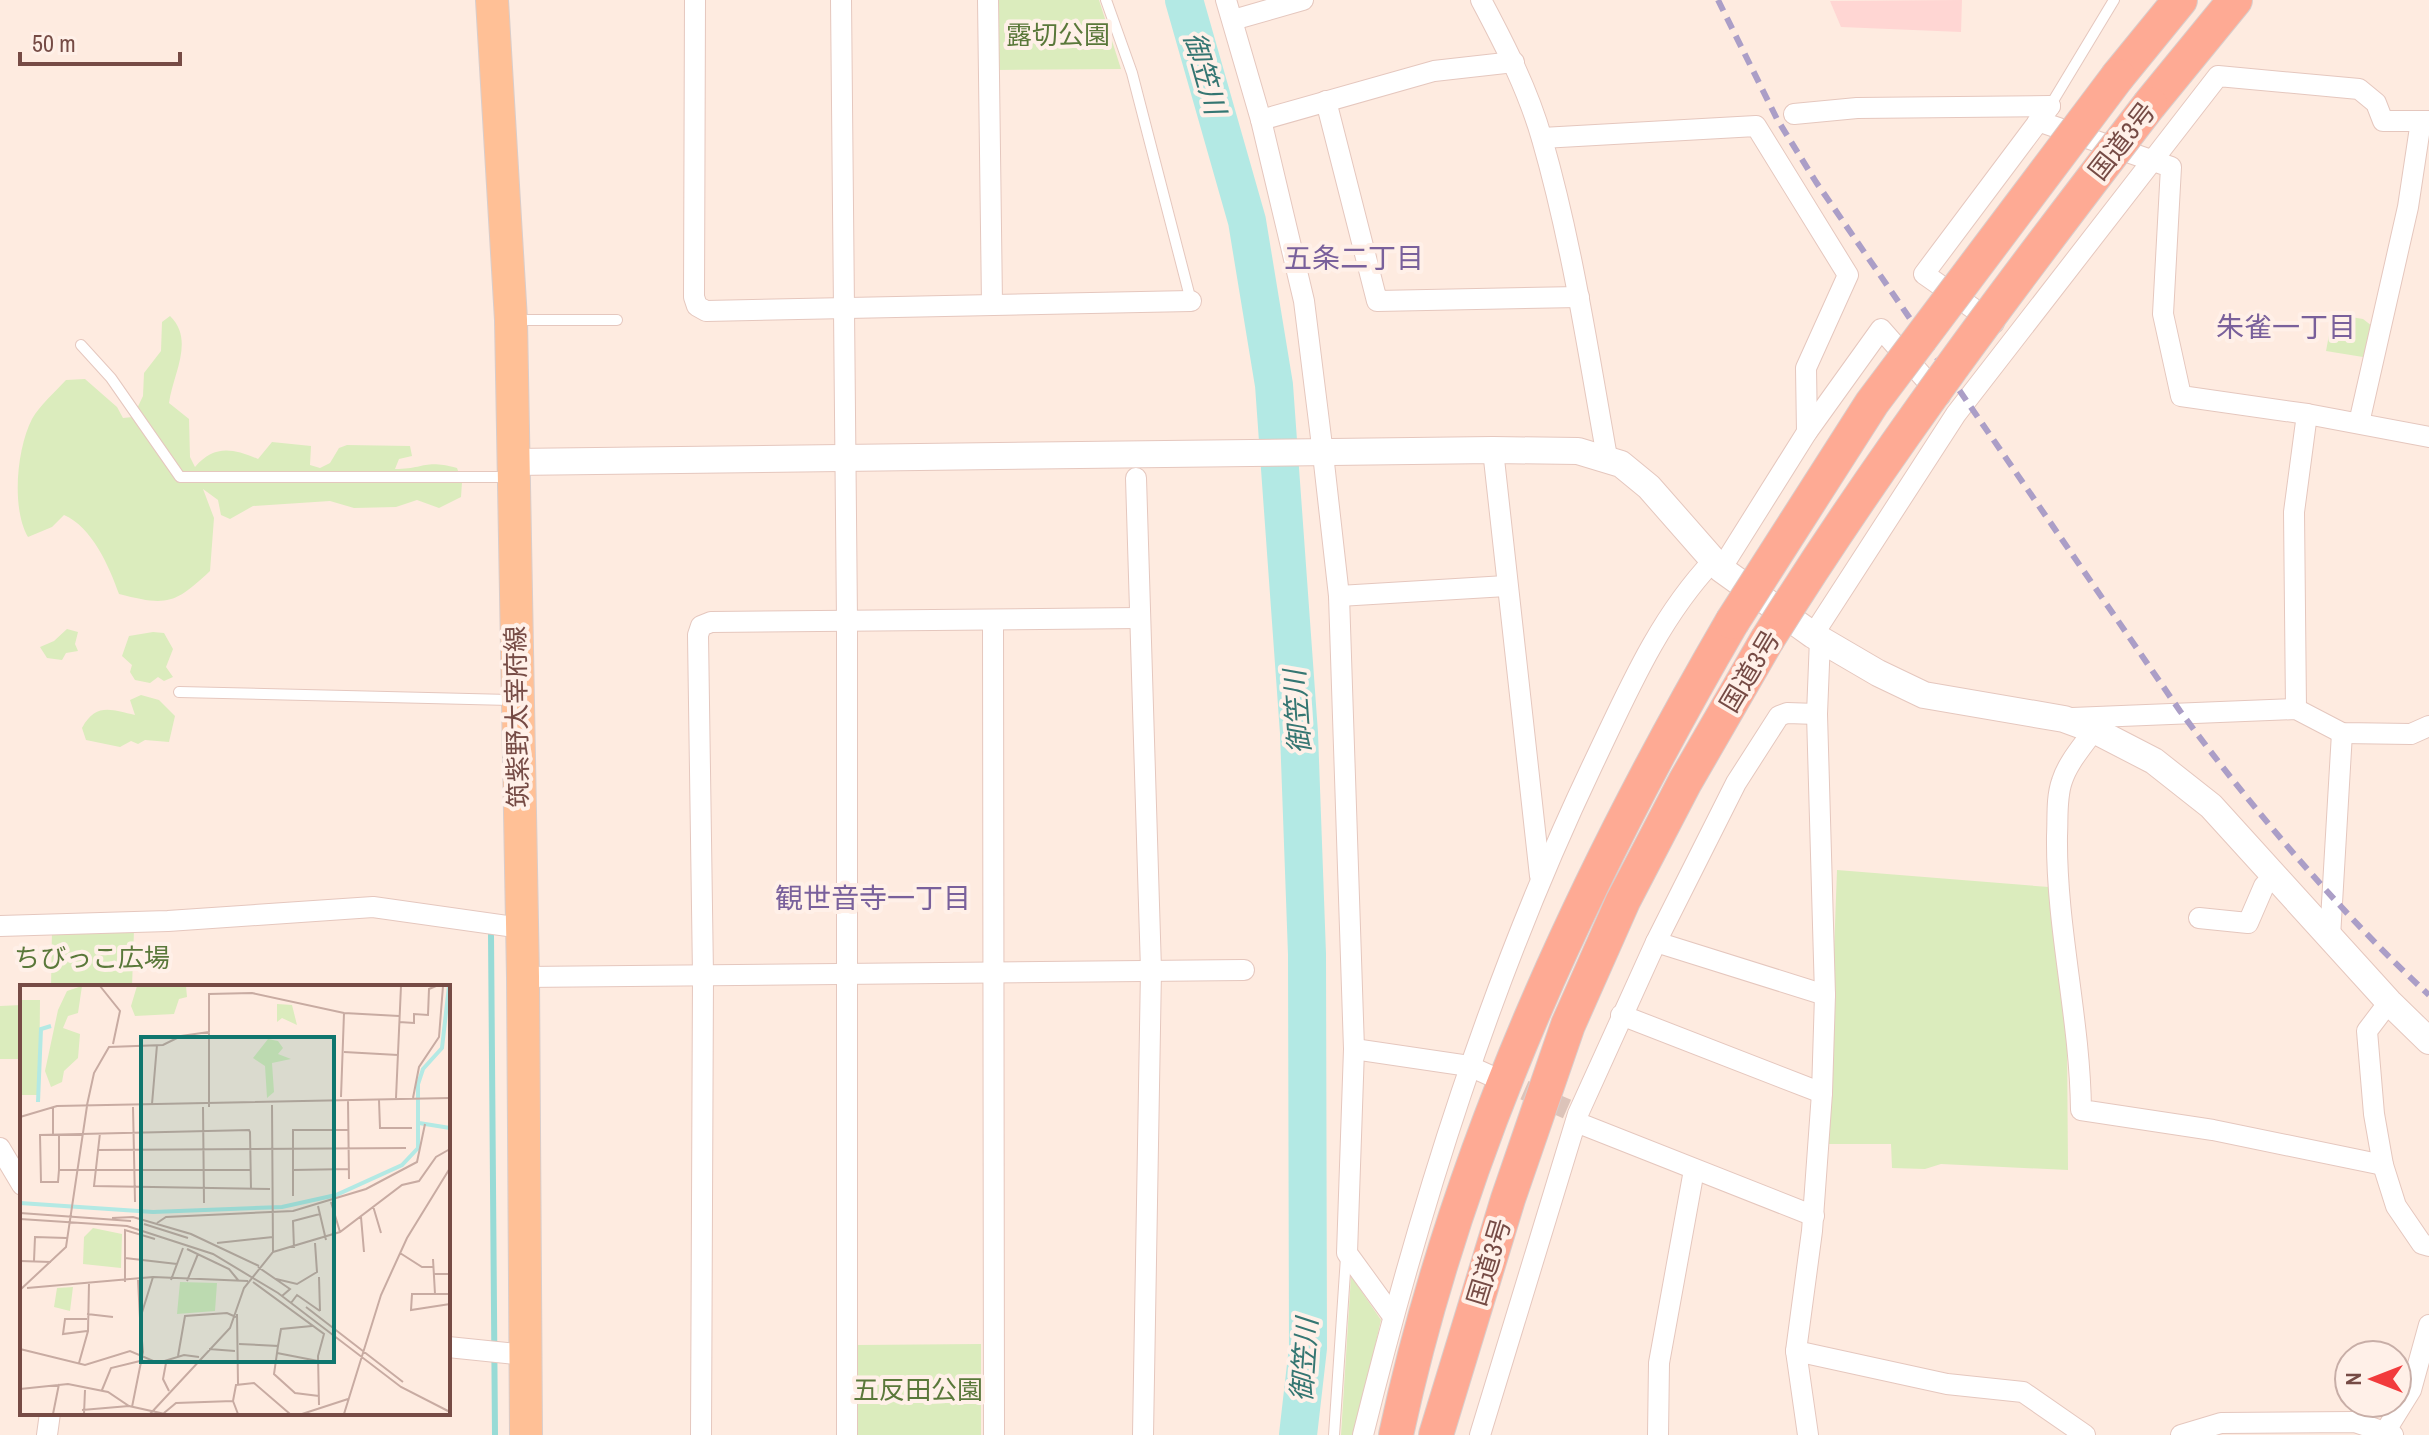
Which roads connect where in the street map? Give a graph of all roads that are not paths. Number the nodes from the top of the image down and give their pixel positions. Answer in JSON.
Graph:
{"nodes":[{"id":1,"x":492,"y":0,"type":"edge"},
{"id":2,"x":695,"y":0,"type":"edge"},
{"id":3,"x":841,"y":0,"type":"edge"},
{"id":4,"x":988,"y":0,"type":"edge"},
{"id":5,"x":1106,"y":0,"type":"edge"},
{"id":6,"x":1226,"y":0,"type":"edge"},
{"id":7,"x":1303,"y":0,"type":"edge"},
{"id":8,"x":1481,"y":0,"type":"edge"},
{"id":9,"x":2114,"y":0,"type":"edge"},
{"id":10,"x":2180,"y":0,"type":"edge"},
{"id":11,"x":2235,"y":0,"type":"edge"},
{"id":12,"x":1233,"y":20,"type":"junction"},
{"id":13,"x":1514,"y":62,"type":"junction"},
{"id":14,"x":1326,"y":101,"type":"junction"},
{"id":15,"x":1794,"y":114,"type":"dead end"},
{"id":16,"x":2044,"y":114,"type":"junction"},
{"id":17,"x":1261,"y":120,"type":"junction"},
{"id":18,"x":2425,"y":121,"type":"edge"},
{"id":19,"x":1542,"y":138,"type":"junction"},
{"id":20,"x":2151,"y":160,"type":"junction"},
{"id":21,"x":1579,"y":297,"type":"junction"},
{"id":22,"x":1191,"y":301,"type":"joint"},
{"id":23,"x":992,"y":304,"type":"junction"},
{"id":24,"x":844,"y":309,"type":"junction"},
{"id":25,"x":511,"y":320,"type":"junction"},
{"id":26,"x":617,"y":320,"type":"dead end"},
{"id":27,"x":2015,"y":338,"type":"junction"},
{"id":28,"x":81,"y":345,"type":"dead end"},
{"id":29,"x":1956,"y":414,"type":"junction"},
{"id":30,"x":2307,"y":414,"type":"junction"},
{"id":31,"x":2359,"y":423,"type":"junction"},
{"id":32,"x":1807,"y":432,"type":"junction"},
{"id":33,"x":2429,"y":437,"type":"edge"},
{"id":34,"x":1493,"y":450,"type":"junction"},
{"id":35,"x":1320,"y":454,"type":"junction"},
{"id":36,"x":1607,"y":457,"type":"junction"},
{"id":37,"x":845,"y":459,"type":"junction"},
{"id":38,"x":1136,"y":466,"type":"junction"},
{"id":39,"x":513,"y":470,"type":"junction"},
{"id":40,"x":1717,"y":565,"type":"junction"},
{"id":41,"x":1506,"y":586,"type":"junction"},
{"id":42,"x":1339,"y":596,"type":"junction"},
{"id":43,"x":1139,"y":618,"type":"junction"},
{"id":44,"x":847,"y":620,"type":"junction"},
{"id":45,"x":993,"y":620,"type":"junction"},
{"id":46,"x":1817,"y":637,"type":"junction"},
{"id":47,"x":179,"y":692,"type":"dead end"},
{"id":48,"x":516,"y":700,"type":"junction"},
{"id":49,"x":2296,"y":709,"type":"junction"},
{"id":50,"x":1817,"y":714,"type":"junction"},
{"id":51,"x":2064,"y":719,"type":"junction"},
{"id":52,"x":2429,"y":726,"type":"edge"},
{"id":53,"x":2094,"y":730,"type":"junction"},
{"id":54,"x":2342,"y":733,"type":"junction"},
{"id":55,"x":2275,"y":875,"type":"junction"},
{"id":56,"x":1540,"y":876,"type":"junction"},
{"id":57,"x":2199,"y":918,"type":"dead end"},
{"id":58,"x":0,"y":926,"type":"edge"},
{"id":59,"x":522,"y":928,"type":"junction"},
{"id":60,"x":2330,"y":937,"type":"junction"},
{"id":61,"x":1656,"y":942,"type":"junction"},
{"id":62,"x":1151,"y":970,"type":"junction"},
{"id":63,"x":1244,"y":970,"type":"dead end"},
{"id":64,"x":992,"y":972,"type":"junction"},
{"id":65,"x":844,"y":973,"type":"junction"},
{"id":66,"x":703,"y":975,"type":"junction"},
{"id":67,"x":523,"y":977,"type":"junction"},
{"id":68,"x":1825,"y":995,"type":"junction"},
{"id":69,"x":2389,"y":1002,"type":"junction"},
{"id":70,"x":1621,"y":1015,"type":"junction"},
{"id":71,"x":2429,"y":1041,"type":"edge"},
{"id":72,"x":1354,"y":1049,"type":"junction"},
{"id":73,"x":1469,"y":1066,"type":"junction"},
{"id":74,"x":1489,"y":1075,"type":"tunnel mouth"},
{"id":75,"x":1822,"y":1093,"type":"junction"},
{"id":76,"x":1574,"y":1115,"type":"junction"},
{"id":77,"x":0,"y":1148,"type":"edge"},
{"id":78,"x":2383,"y":1165,"type":"junction"},
{"id":79,"x":1694,"y":1170,"type":"junction"},
{"id":80,"x":20,"y":1182,"type":"edge"},
{"id":81,"x":1814,"y":1216,"type":"junction"},
{"id":82,"x":2429,"y":1246,"type":"edge"},
{"id":83,"x":1347,"y":1253,"type":"junction"},
{"id":84,"x":1392,"y":1315,"type":"junction"},
{"id":85,"x":2429,"y":1325,"type":"edge"},
{"id":86,"x":450,"y":1347,"type":"edge"},
{"id":87,"x":1796,"y":1351,"type":"junction"},
{"id":88,"x":504,"y":1354,"type":"junction"},
{"id":89,"x":50,"y":1415,"type":"edge"},
{"id":90,"x":2387,"y":1434,"type":"edge"},
{"id":91,"x":47,"y":1435,"type":"edge"},
{"id":92,"x":526,"y":1435,"type":"edge"},
{"id":93,"x":701,"y":1435,"type":"edge"},
{"id":94,"x":847,"y":1435,"type":"edge"},
{"id":95,"x":994,"y":1435,"type":"edge"},
{"id":96,"x":1143,"y":1435,"type":"edge"},
{"id":97,"x":1334,"y":1435,"type":"edge"},
{"id":98,"x":1363,"y":1435,"type":"edge"},
{"id":99,"x":1396,"y":1435,"type":"edge"},
{"id":100,"x":1436,"y":1435,"type":"edge"},
{"id":101,"x":1480,"y":1435,"type":"edge"},
{"id":102,"x":1658,"y":1435,"type":"edge"},
{"id":103,"x":1808,"y":1435,"type":"edge"},
{"id":104,"x":2085,"y":1435,"type":"edge"},
{"id":105,"x":2181,"y":1435,"type":"edge"}],
"edges":[{"from":1,"to":25,"type":"main road","name":"筑紫野太宰府線"},
{"from":2,"to":24,"type":"street"},
{"from":3,"to":24,"type":"street"},
{"from":4,"to":23,"type":"street"},
{"from":5,"to":22,"type":"lane"},
{"from":6,"to":12,"type":"street"},
{"from":7,"to":12,"type":"street"},
{"from":8,"to":13,"type":"street"},
{"from":9,"to":16,"type":"lane"},
{"from":10,"to":99,"type":"highway","name":"国道3号","bridge":true},
{"from":11,"to":100,"type":"highway","name":"国道3号","bridge":true},
{"from":12,"to":17,"type":"street"},
{"from":13,"to":14,"type":"street"},
{"from":13,"to":19,"type":"street"},
{"from":14,"to":17,"type":"street"},
{"from":14,"to":21,"type":"street"},
{"from":15,"to":16,"type":"street"},
{"from":16,"to":20,"type":"street"},
{"from":16,"to":27,"type":"street"},
{"from":17,"to":35,"type":"street"},
{"from":18,"to":20,"type":"street"},
{"from":18,"to":31,"type":"street"},
{"from":19,"to":21,"type":"street"},
{"from":19,"to":32,"type":"street"},
{"from":20,"to":27,"type":"street"},
{"from":20,"to":30,"type":"street"},
{"from":21,"to":36,"type":"street"},
{"from":22,"to":23,"type":"street"},
{"from":23,"to":24,"type":"street"},
{"from":24,"to":37,"type":"street"},
{"from":25,"to":26,"type":"lane"},
{"from":25,"to":39,"type":"main road","name":"筑紫野太宰府線"},
{"from":27,"to":29,"type":"street"},
{"from":28,"to":39,"type":"lane"},
{"from":29,"to":32,"type":"street"},
{"from":29,"to":46,"type":"street"},
{"from":30,"to":31,"type":"street"},
{"from":30,"to":49,"type":"street"},
{"from":31,"to":33,"type":"street"},
{"from":32,"to":40,"type":"street"},
{"from":34,"to":35,"type":"street"},
{"from":34,"to":36,"type":"street"},
{"from":34,"to":41,"type":"street"},
{"from":35,"to":38,"type":"street"},
{"from":35,"to":42,"type":"street"},
{"from":36,"to":40,"type":"street"},
{"from":37,"to":38,"type":"street"},
{"from":37,"to":39,"type":"street"},
{"from":37,"to":44,"type":"street"},
{"from":38,"to":43,"type":"street"},
{"from":39,"to":48,"type":"main road","name":"筑紫野太宰府線"},
{"from":40,"to":46,"type":"street"},
{"from":40,"to":56,"type":"street"},
{"from":41,"to":42,"type":"street"},
{"from":41,"to":56,"type":"street"},
{"from":42,"to":72,"type":"street"},
{"from":43,"to":45,"type":"street"},
{"from":43,"to":62,"type":"street"},
{"from":44,"to":45,"type":"street"},
{"from":44,"to":65,"type":"street"},
{"from":44,"to":66,"type":"street"},
{"from":45,"to":64,"type":"street"},
{"from":46,"to":50,"type":"street"},
{"from":46,"to":51,"type":"street"},
{"from":47,"to":48,"type":"lane"},
{"from":48,"to":59,"type":"main road","name":"筑紫野太宰府線"},
{"from":49,"to":51,"type":"street"},
{"from":49,"to":54,"type":"street"},
{"from":50,"to":61,"type":"street"},
{"from":50,"to":68,"type":"street"},
{"from":51,"to":53,"type":"street"},
{"from":52,"to":54,"type":"street"},
{"from":53,"to":55,"type":"street"},
{"from":53,"to":78,"type":"street"},
{"from":54,"to":60,"type":"street"},
{"from":55,"to":57,"type":"street"},
{"from":55,"to":60,"type":"street"},
{"from":56,"to":73,"type":"street"},
{"from":58,"to":59,"type":"street"},
{"from":59,"to":67,"type":"main road","name":"筑紫野太宰府線"},
{"from":60,"to":69,"type":"street"},
{"from":61,"to":68,"type":"street"},
{"from":61,"to":70,"type":"street"},
{"from":62,"to":63,"type":"street"},
{"from":62,"to":64,"type":"street"},
{"from":62,"to":96,"type":"street"},
{"from":64,"to":65,"type":"street"},
{"from":64,"to":95,"type":"street"},
{"from":65,"to":66,"type":"street"},
{"from":65,"to":94,"type":"street"},
{"from":66,"to":67,"type":"street"},
{"from":66,"to":93,"type":"street"},
{"from":67,"to":88,"type":"main road","name":"筑紫野太宰府線"},
{"from":68,"to":75,"type":"street"},
{"from":69,"to":71,"type":"street"},
{"from":69,"to":78,"type":"street"},
{"from":70,"to":75,"type":"street"},
{"from":70,"to":76,"type":"street"},
{"from":72,"to":73,"type":"street"},
{"from":72,"to":83,"type":"street"},
{"from":73,"to":74,"type":"street"},
{"from":73,"to":84,"type":"street"},
{"from":75,"to":81,"type":"street"},
{"from":76,"to":79,"type":"street"},
{"from":76,"to":101,"type":"street"},
{"from":77,"to":80,"type":"street"},
{"from":78,"to":82,"type":"street"},
{"from":79,"to":81,"type":"street"},
{"from":79,"to":102,"type":"street"},
{"from":81,"to":87,"type":"street"},
{"from":83,"to":84,"type":"street"},
{"from":83,"to":97,"type":"lane"},
{"from":84,"to":98,"type":"street"},
{"from":85,"to":90,"type":"street"},
{"from":86,"to":88,"type":"street"},
{"from":87,"to":103,"type":"street"},
{"from":87,"to":104,"type":"street"},
{"from":88,"to":92,"type":"main road","name":"筑紫野太宰府線"},
{"from":89,"to":91,"type":"street"},
{"from":90,"to":105,"type":"street"}]}
